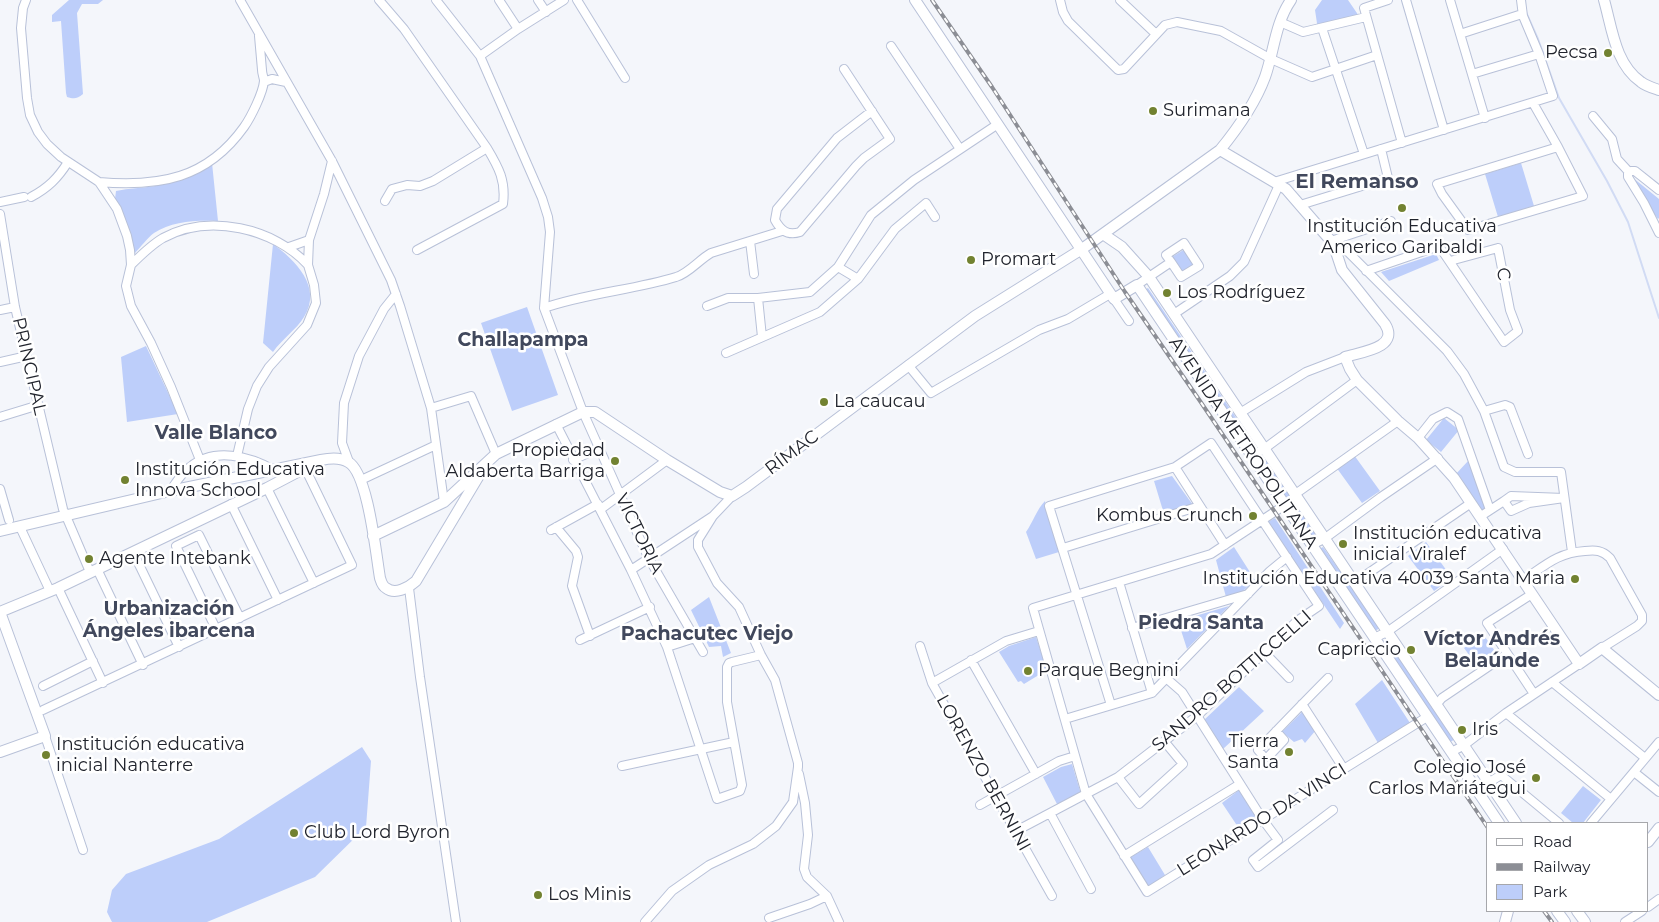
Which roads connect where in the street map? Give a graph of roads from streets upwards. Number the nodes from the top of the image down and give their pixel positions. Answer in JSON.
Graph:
{"nodes":[{"id":1,"x":26,"y":0,"type":"edge"},
{"id":2,"x":240,"y":0,"type":"edge"},
{"id":3,"x":379,"y":0,"type":"edge"},
{"id":4,"x":436,"y":0,"type":"edge"},
{"id":5,"x":500,"y":0,"type":"edge"},
{"id":6,"x":538,"y":0,"type":"edge"},
{"id":7,"x":564,"y":0,"type":"edge"},
{"id":8,"x":577,"y":0,"type":"edge"},
{"id":9,"x":915,"y":0,"type":"edge"},
{"id":10,"x":1060,"y":0,"type":"edge"},
{"id":11,"x":1120,"y":0,"type":"edge"},
{"id":12,"x":1388,"y":0,"type":"edge"},
{"id":13,"x":1406,"y":0,"type":"edge"},
{"id":14,"x":1450,"y":0,"type":"edge"},
{"id":15,"x":1521,"y":0,"type":"edge"},
{"id":16,"x":1604,"y":0,"type":"edge"},
{"id":17,"x":1286,"y":2,"type":"edge"},
{"id":18,"x":546,"y":12,"type":"junction"},
{"id":19,"x":1522,"y":14,"type":"junction"},
{"id":20,"x":1366,"y":17,"type":"junction"},
{"id":21,"x":1280,"y":22,"type":"junction"},
{"id":22,"x":1322,"y":28,"type":"junction"},
{"id":23,"x":518,"y":29,"type":"junction"},
{"id":24,"x":259,"y":32,"type":"junction"},
{"id":25,"x":1156,"y":34,"type":"junction"},
{"id":26,"x":1460,"y":34,"type":"junction"},
{"id":27,"x":890,"y":46,"type":"dead end"},
{"id":28,"x":1539,"y":54,"type":"junction"},
{"id":29,"x":480,"y":56,"type":"junction"},
{"id":30,"x":1377,"y":56,"type":"junction"},
{"id":31,"x":1271,"y":59,"type":"junction"},
{"id":32,"x":844,"y":69,"type":"dead end"},
{"id":33,"x":1336,"y":69,"type":"junction"},
{"id":34,"x":1472,"y":74,"type":"junction"},
{"id":35,"x":625,"y":78,"type":"dead end"},
{"id":36,"x":264,"y":82,"type":"junction"},
{"id":37,"x":286,"y":82,"type":"junction"},
{"id":38,"x":1659,"y":90,"type":"edge"},
{"id":39,"x":1533,"y":103,"type":"junction"},
{"id":40,"x":872,"y":112,"type":"junction"},
{"id":41,"x":1593,"y":116,"type":"dead end"},
{"id":42,"x":1485,"y":118,"type":"junction"},
{"id":43,"x":998,"y":124,"type":"junction"},
{"id":44,"x":1444,"y":130,"type":"junction"},
{"id":45,"x":1402,"y":143,"type":"junction"},
{"id":46,"x":1558,"y":147,"type":"junction"},
{"id":47,"x":487,"y":148,"type":"junction"},
{"id":48,"x":960,"y":149,"type":"junction"},
{"id":49,"x":1381,"y":149,"type":"junction"},
{"id":50,"x":1220,"y":150,"type":"junction"},
{"id":51,"x":1364,"y":154,"type":"junction"},
{"id":52,"x":332,"y":161,"type":"junction"},
{"id":53,"x":68,"y":162,"type":"junction"},
{"id":54,"x":1630,"y":172,"type":"junction"},
{"id":55,"x":99,"y":182,"type":"junction"},
{"id":56,"x":118,"y":184,"type":"junction"},
{"id":57,"x":1277,"y":184,"type":"junction"},
{"id":58,"x":1659,"y":190,"type":"edge"},
{"id":59,"x":110,"y":197,"type":"junction"},
{"id":60,"x":385,"y":201,"type":"dead end"},
{"id":61,"x":0,"y":202,"type":"edge"},
{"id":62,"x":1300,"y":205,"type":"junction"},
{"id":63,"x":0,"y":214,"type":"edge"},
{"id":64,"x":935,"y":217,"type":"dead end"},
{"id":65,"x":1391,"y":221,"type":"dead end"},
{"id":66,"x":1657,"y":224,"type":"edge"},
{"id":67,"x":1115,"y":226,"type":"junction"},
{"id":68,"x":782,"y":231,"type":"junction"},
{"id":69,"x":1659,"y":233,"type":"edge"},
{"id":70,"x":1103,"y":234,"type":"junction"},
{"id":71,"x":309,"y":240,"type":"junction"},
{"id":72,"x":750,"y":241,"type":"junction"},
{"id":73,"x":1332,"y":244,"type":"junction"},
{"id":74,"x":289,"y":247,"type":"junction"},
{"id":75,"x":1122,"y":247,"type":"junction"},
{"id":76,"x":1082,"y":249,"type":"junction"},
{"id":77,"x":417,"y":250,"type":"dead end"},
{"id":78,"x":3,"y":255,"type":"edge"},
{"id":79,"x":1450,"y":261,"type":"junction"},
{"id":80,"x":1170,"y":262,"type":"junction"},
{"id":81,"x":308,"y":264,"type":"junction"},
{"id":82,"x":131,"y":265,"type":"junction"},
{"id":83,"x":838,"y":267,"type":"junction"},
{"id":84,"x":1366,"y":271,"type":"junction"},
{"id":85,"x":754,"y":274,"type":"dead end"},
{"id":86,"x":1149,"y":277,"type":"junction"},
{"id":87,"x":858,"y":279,"type":"junction"},
{"id":88,"x":1137,"y":285,"type":"junction"},
{"id":89,"x":396,"y":294,"type":"junction"},
{"id":90,"x":1112,"y":296,"type":"junction"},
{"id":91,"x":758,"y":298,"type":"junction"},
{"id":92,"x":15,"y":306,"type":"junction"},
{"id":93,"x":707,"y":306,"type":"dead end"},
{"id":94,"x":544,"y":308,"type":"junction"},
{"id":95,"x":0,"y":310,"type":"edge"},
{"id":96,"x":1174,"y":314,"type":"junction"},
{"id":97,"x":1129,"y":321,"type":"dead end"},
{"id":98,"x":762,"y":338,"type":"junction"},
{"id":99,"x":726,"y":353,"type":"dead end"},
{"id":100,"x":27,"y":356,"type":"junction"},
{"id":101,"x":1345,"y":357,"type":"junction"},
{"id":102,"x":0,"y":362,"type":"edge"},
{"id":103,"x":908,"y":365,"type":"junction"},
{"id":104,"x":1357,"y":380,"type":"junction"},
{"id":105,"x":38,"y":405,"type":"junction"},
{"id":106,"x":431,"y":408,"type":"junction"},
{"id":107,"x":1484,"y":411,"type":"junction"},
{"id":108,"x":583,"y":412,"type":"junction"},
{"id":109,"x":1240,"y":413,"type":"junction"},
{"id":110,"x":0,"y":417,"type":"edge"},
{"id":111,"x":1398,"y":421,"type":"junction"},
{"id":112,"x":556,"y":424,"type":"junction"},
{"id":113,"x":1418,"y":438,"type":"junction"},
{"id":114,"x":436,"y":445,"type":"junction"},
{"id":115,"x":599,"y":448,"type":"junction"},
{"id":116,"x":1264,"y":449,"type":"junction"},
{"id":117,"x":496,"y":454,"type":"junction"},
{"id":118,"x":1528,"y":454,"type":"dead end"},
{"id":119,"x":1252,"y":455,"type":"junction"},
{"id":120,"x":237,"y":456,"type":"junction"},
{"id":121,"x":1438,"y":458,"type":"junction"},
{"id":122,"x":200,"y":460,"type":"junction"},
{"id":123,"x":321,"y":460,"type":"junction"},
{"id":124,"x":573,"y":460,"type":"junction"},
{"id":125,"x":667,"y":460,"type":"junction"},
{"id":126,"x":349,"y":462,"type":"junction"},
{"id":127,"x":487,"y":462,"type":"junction"},
{"id":128,"x":1175,"y":467,"type":"junction"},
{"id":129,"x":305,"y":468,"type":"junction"},
{"id":130,"x":274,"y":470,"type":"junction"},
{"id":131,"x":361,"y":480,"type":"junction"},
{"id":132,"x":268,"y":488,"type":"junction"},
{"id":133,"x":0,"y":489,"type":"edge"},
{"id":134,"x":170,"y":491,"type":"junction"},
{"id":135,"x":621,"y":495,"type":"junction"},
{"id":136,"x":1294,"y":495,"type":"junction"},
{"id":137,"x":732,"y":496,"type":"junction"},
{"id":138,"x":1564,"y":498,"type":"junction"},
{"id":139,"x":1504,"y":501,"type":"junction"},
{"id":140,"x":444,"y":502,"type":"junction"},
{"id":141,"x":1472,"y":503,"type":"junction"},
{"id":142,"x":231,"y":504,"type":"junction"},
{"id":143,"x":1285,"y":505,"type":"junction"},
{"id":144,"x":599,"y":506,"type":"junction"},
{"id":145,"x":1200,"y":506,"type":"junction"},
{"id":146,"x":1490,"y":510,"type":"junction"},
{"id":147,"x":713,"y":516,"type":"junction"},
{"id":148,"x":1481,"y":516,"type":"junction"},
{"id":149,"x":66,"y":517,"type":"junction"},
{"id":150,"x":8,"y":520,"type":"dead end"},
{"id":151,"x":1262,"y":520,"type":"junction"},
{"id":152,"x":20,"y":527,"type":"junction"},
{"id":153,"x":0,"y":531,"type":"edge"},
{"id":154,"x":374,"y":536,"type":"junction"},
{"id":155,"x":1324,"y":539,"type":"junction"},
{"id":156,"x":1225,"y":545,"type":"junction"},
{"id":157,"x":1312,"y":545,"type":"junction"},
{"id":158,"x":1062,"y":548,"type":"junction"},
{"id":159,"x":1503,"y":550,"type":"junction"},
{"id":160,"x":133,"y":552,"type":"junction"},
{"id":161,"x":1572,"y":552,"type":"junction"},
{"id":162,"x":648,"y":557,"type":"junction"},
{"id":163,"x":1287,"y":558,"type":"junction"},
{"id":164,"x":631,"y":570,"type":"junction"},
{"id":165,"x":93,"y":571,"type":"junction"},
{"id":166,"x":1523,"y":580,"type":"junction"},
{"id":167,"x":1118,"y":582,"type":"junction"},
{"id":168,"x":314,"y":583,"type":"junction"},
{"id":169,"x":1354,"y":583,"type":"junction"},
{"id":170,"x":409,"y":588,"type":"junction"},
{"id":171,"x":54,"y":590,"type":"junction"},
{"id":172,"x":1248,"y":594,"type":"junction"},
{"id":173,"x":1532,"y":594,"type":"junction"},
{"id":174,"x":1077,"y":595,"type":"junction"},
{"id":175,"x":278,"y":600,"type":"junction"},
{"id":176,"x":650,"y":607,"type":"junction"},
{"id":177,"x":0,"y":612,"type":"edge"},
{"id":178,"x":240,"y":618,"type":"junction"},
{"id":179,"x":1132,"y":628,"type":"junction"},
{"id":180,"x":216,"y":629,"type":"junction"},
{"id":181,"x":1040,"y":631,"type":"junction"},
{"id":182,"x":1387,"y":632,"type":"junction"},
{"id":183,"x":590,"y":636,"type":"junction"},
{"id":184,"x":694,"y":638,"type":"junction"},
{"id":185,"x":1374,"y":638,"type":"junction"},
{"id":186,"x":580,"y":640,"type":"dead end"},
{"id":187,"x":920,"y":646,"type":"dead end"},
{"id":188,"x":180,"y":647,"type":"junction"},
{"id":189,"x":667,"y":647,"type":"junction"},
{"id":190,"x":1602,"y":648,"type":"junction"},
{"id":191,"x":703,"y":652,"type":"dead end"},
{"id":192,"x":1264,"y":652,"type":"junction"},
{"id":193,"x":1507,"y":654,"type":"junction"},
{"id":194,"x":761,"y":655,"type":"junction"},
{"id":195,"x":971,"y":660,"type":"junction"},
{"id":196,"x":93,"y":661,"type":"junction"},
{"id":197,"x":1579,"y":664,"type":"junction"},
{"id":198,"x":143,"y":665,"type":"junction"},
{"id":199,"x":1166,"y":678,"type":"junction"},
{"id":200,"x":1289,"y":678,"type":"dead end"},
{"id":201,"x":1328,"y":678,"type":"dead end"},
{"id":202,"x":1552,"y":682,"type":"junction"},
{"id":203,"x":103,"y":683,"type":"junction"},
{"id":204,"x":932,"y":683,"type":"junction"},
{"id":205,"x":43,"y":686,"type":"dead end"},
{"id":206,"x":1152,"y":693,"type":"junction"},
{"id":207,"x":1534,"y":694,"type":"junction"},
{"id":208,"x":1659,"y":695,"type":"edge"},
{"id":209,"x":1302,"y":704,"type":"junction"},
{"id":210,"x":1111,"y":705,"type":"junction"},
{"id":211,"x":1436,"y":705,"type":"junction"},
{"id":212,"x":43,"y":710,"type":"dead end"},
{"id":213,"x":1506,"y":713,"type":"junction"},
{"id":214,"x":1197,"y":716,"type":"junction"},
{"id":215,"x":1427,"y":717,"type":"junction"},
{"id":216,"x":1065,"y":719,"type":"junction"},
{"id":217,"x":1276,"y":731,"type":"dead end"},
{"id":218,"x":45,"y":736,"type":"junction"},
{"id":219,"x":1164,"y":741,"type":"junction"},
{"id":220,"x":734,"y":742,"type":"junction"},
{"id":221,"x":1659,"y":742,"type":"edge"},
{"id":222,"x":1463,"y":746,"type":"junction"},
{"id":223,"x":700,"y":749,"type":"junction"},
{"id":224,"x":0,"y":752,"type":"edge"},
{"id":225,"x":1451,"y":752,"type":"junction"},
{"id":226,"x":1075,"y":756,"type":"junction"},
{"id":227,"x":1645,"y":758,"type":"junction"},
{"id":228,"x":622,"y":766,"type":"dead end"},
{"id":229,"x":798,"y":767,"type":"junction"},
{"id":230,"x":1344,"y":769,"type":"junction"},
{"id":231,"x":1634,"y":772,"type":"junction"},
{"id":232,"x":1036,"y":774,"type":"junction"},
{"id":233,"x":1118,"y":777,"type":"junction"},
{"id":234,"x":1488,"y":783,"type":"junction"},
{"id":235,"x":1240,"y":784,"type":"junction"},
{"id":236,"x":1659,"y":792,"type":"edge"},
{"id":237,"x":1086,"y":794,"type":"junction"},
{"id":238,"x":996,"y":796,"type":"junction"},
{"id":239,"x":1612,"y":799,"type":"junction"},
{"id":240,"x":980,"y":805,"type":"dead end"},
{"id":241,"x":1333,"y":810,"type":"dead end"},
{"id":242,"x":1050,"y":813,"type":"junction"},
{"id":243,"x":1263,"y":820,"type":"junction"},
{"id":244,"x":1498,"y":822,"type":"edge"},
{"id":245,"x":1515,"y":822,"type":"edge"},
{"id":246,"x":1558,"y":822,"type":"edge"},
{"id":247,"x":1592,"y":822,"type":"edge"},
{"id":248,"x":1659,"y":828,"type":"edge"},
{"id":249,"x":1016,"y":831,"type":"junction"},
{"id":250,"x":1649,"y":841,"type":"edge"},
{"id":251,"x":83,"y":850,"type":"dead end"},
{"id":252,"x":1124,"y":856,"type":"junction"},
{"id":253,"x":1090,"y":889,"type":"dead end"},
{"id":254,"x":828,"y":896,"type":"junction"},
{"id":255,"x":1052,"y":896,"type":"dead end"},
{"id":256,"x":1640,"y":912,"type":"edge"},
{"id":257,"x":769,"y":918,"type":"dead end"},
{"id":258,"x":456,"y":922,"type":"edge"},
{"id":259,"x":645,"y":922,"type":"edge"},
{"id":260,"x":839,"y":922,"type":"edge"},
{"id":261,"x":1625,"y":922,"type":"edge"}],
"edges":[{"from":1,"to":53,"type":"street"},
{"from":2,"to":24,"type":"street"},
{"from":3,"to":47,"type":"street"},
{"from":4,"to":29,"type":"street"},
{"from":5,"to":23,"type":"street"},
{"from":6,"to":18,"type":"street"},
{"from":7,"to":18,"type":"street"},
{"from":8,"to":35,"type":"street"},
{"from":9,"to":43,"type":"street"},
{"from":10,"to":25,"type":"street"},
{"from":11,"to":25,"type":"street"},
{"from":12,"to":20,"type":"street"},
{"from":13,"to":44,"type":"street"},
{"from":14,"to":26,"type":"street"},
{"from":15,"to":19,"type":"street"},
{"from":16,"to":38,"type":"street"},
{"from":17,"to":21,"type":"street","name":"RÍMAC"},
{"from":18,"to":23,"type":"street"},
{"from":19,"to":26,"type":"street"},
{"from":19,"to":28,"type":"street"},
{"from":20,"to":22,"type":"street"},
{"from":20,"to":30,"type":"street"},
{"from":21,"to":22,"type":"street"},
{"from":21,"to":31,"type":"street","name":"RÍMAC"},
{"from":22,"to":33,"type":"street"},
{"from":23,"to":29,"type":"street"},
{"from":24,"to":36,"type":"street"},
{"from":24,"to":37,"type":"street"},
{"from":25,"to":31,"type":"street"},
{"from":26,"to":34,"type":"street"},
{"from":27,"to":48,"type":"street"},
{"from":28,"to":34,"type":"street"},
{"from":28,"to":39,"type":"street"},
{"from":29,"to":94,"type":"street"},
{"from":30,"to":33,"type":"street"},
{"from":30,"to":45,"type":"street"},
{"from":31,"to":33,"type":"street"},
{"from":31,"to":50,"type":"street","name":"RÍMAC"},
{"from":32,"to":40,"type":"street"},
{"from":33,"to":51,"type":"street"},
{"from":34,"to":42,"type":"street"},
{"from":36,"to":37,"type":"street"},
{"from":36,"to":56,"type":"street"},
{"from":37,"to":52,"type":"street"},
{"from":39,"to":42,"type":"street"},
{"from":39,"to":46,"type":"street"},
{"from":40,"to":68,"type":"street"},
{"from":40,"to":68,"type":"street"},
{"from":41,"to":54,"type":"street"},
{"from":42,"to":44,"type":"street"},
{"from":43,"to":48,"type":"street"},
{"from":43,"to":76,"type":"street"},
{"from":44,"to":45,"type":"street"},
{"from":45,"to":49,"type":"street"},
{"from":46,"to":46,"type":"street"},
{"from":47,"to":60,"type":"street"},
{"from":47,"to":77,"type":"street"},
{"from":48,"to":83,"type":"street"},
{"from":49,"to":51,"type":"street"},
{"from":49,"to":62,"type":"street"},
{"from":50,"to":57,"type":"street"},
{"from":50,"to":67,"type":"street","name":"RÍMAC"},
{"from":51,"to":57,"type":"street"},
{"from":52,"to":71,"type":"street"},
{"from":52,"to":89,"type":"street"},
{"from":53,"to":55,"type":"street"},
{"from":53,"to":61,"type":"street"},
{"from":54,"to":58,"type":"street"},
{"from":54,"to":66,"type":"street"},
{"from":55,"to":56,"type":"street"},
{"from":55,"to":59,"type":"street"},
{"from":56,"to":59,"type":"street"},
{"from":57,"to":62,"type":"street"},
{"from":57,"to":96,"type":"street"},
{"from":59,"to":82,"type":"street"},
{"from":62,"to":73,"type":"street"},
{"from":63,"to":78,"type":"street","name":"PRINCIPAL"},
{"from":64,"to":87,"type":"street"},
{"from":65,"to":73,"type":"street"},
{"from":66,"to":69,"type":"street"},
{"from":67,"to":70,"type":"street","name":"RÍMAC"},
{"from":67,"to":75,"type":"street","name":"AVENIDA METROPOLITANA"},
{"from":68,"to":72,"type":"street"},
{"from":70,"to":75,"type":"street","name":"AVENIDA METROPOLITANA"},
{"from":70,"to":76,"type":"street","name":"RÍMAC"},
{"from":71,"to":74,"type":"street"},
{"from":71,"to":81,"type":"street"},
{"from":72,"to":85,"type":"street"},
{"from":72,"to":94,"type":"street"},
{"from":73,"to":84,"type":"street"},
{"from":73,"to":101,"type":"street"},
{"from":74,"to":81,"type":"street"},
{"from":74,"to":82,"type":"street"},
{"from":75,"to":86,"type":"street","name":"AVENIDA METROPOLITANA"},
{"from":76,"to":90,"type":"street"},
{"from":76,"to":103,"type":"street","name":"RÍMAC"},
{"from":78,"to":92,"type":"street","name":"PRINCIPAL"},
{"from":79,"to":79,"type":"street","name":"C"},
{"from":79,"to":84,"type":"street"},
{"from":80,"to":80,"type":"street"},
{"from":80,"to":86,"type":"street"},
{"from":81,"to":120,"type":"street"},
{"from":82,"to":122,"type":"street"},
{"from":83,"to":87,"type":"street"},
{"from":83,"to":91,"type":"street"},
{"from":84,"to":107,"type":"street"},
{"from":86,"to":88,"type":"street"},
{"from":86,"to":96,"type":"street","name":"AVENIDA METROPOLITANA"},
{"from":87,"to":98,"type":"street"},
{"from":88,"to":90,"type":"street"},
{"from":88,"to":119,"type":"street","name":"AVENIDA METROPOLITANA"},
{"from":89,"to":106,"type":"street"},
{"from":89,"to":126,"type":"street"},
{"from":90,"to":97,"type":"street"},
{"from":90,"to":103,"type":"street"},
{"from":91,"to":93,"type":"street"},
{"from":91,"to":98,"type":"street"},
{"from":92,"to":95,"type":"street"},
{"from":92,"to":100,"type":"street","name":"PRINCIPAL"},
{"from":94,"to":108,"type":"street","name":"VICTORIA"},
{"from":96,"to":109,"type":"street","name":"AVENIDA METROPOLITANA"},
{"from":98,"to":99,"type":"street"},
{"from":100,"to":102,"type":"street"},
{"from":100,"to":105,"type":"street","name":"PRINCIPAL"},
{"from":101,"to":104,"type":"street"},
{"from":101,"to":109,"type":"street"},
{"from":103,"to":137,"type":"street","name":"RÍMAC"},
{"from":104,"to":111,"type":"street"},
{"from":104,"to":116,"type":"street"},
{"from":105,"to":110,"type":"street"},
{"from":105,"to":149,"type":"street","name":"PRINCIPAL"},
{"from":106,"to":114,"type":"street"},
{"from":106,"to":117,"type":"street"},
{"from":107,"to":118,"type":"street"},
{"from":107,"to":138,"type":"street"},
{"from":108,"to":112,"type":"street"},
{"from":108,"to":115,"type":"street","name":"VICTORIA"},
{"from":108,"to":125,"type":"street"},
{"from":109,"to":116,"type":"street","name":"AVENIDA METROPOLITANA"},
{"from":111,"to":113,"type":"street"},
{"from":111,"to":136,"type":"street"},
{"from":112,"to":117,"type":"street"},
{"from":112,"to":124,"type":"street"},
{"from":113,"to":121,"type":"street"},
{"from":113,"to":146,"type":"street"},
{"from":114,"to":131,"type":"street"},
{"from":114,"to":140,"type":"street"},
{"from":115,"to":124,"type":"street"},
{"from":115,"to":135,"type":"street","name":"VICTORIA"},
{"from":116,"to":119,"type":"street"},
{"from":116,"to":136,"type":"street","name":"AVENIDA METROPOLITANA"},
{"from":117,"to":127,"type":"street"},
{"from":119,"to":143,"type":"street","name":"AVENIDA METROPOLITANA"},
{"from":120,"to":122,"type":"street"},
{"from":120,"to":130,"type":"street"},
{"from":121,"to":141,"type":"street"},
{"from":121,"to":155,"type":"street"},
{"from":122,"to":134,"type":"street"},
{"from":123,"to":126,"type":"street"},
{"from":123,"to":129,"type":"street"},
{"from":123,"to":130,"type":"street"},
{"from":124,"to":144,"type":"street"},
{"from":125,"to":135,"type":"street"},
{"from":125,"to":137,"type":"street"},
{"from":126,"to":131,"type":"street"},
{"from":127,"to":140,"type":"street"},
{"from":127,"to":170,"type":"street"},
{"from":128,"to":145,"type":"street"},
{"from":128,"to":151,"type":"street"},
{"from":128,"to":158,"type":"street"},
{"from":129,"to":132,"type":"street"},
{"from":129,"to":168,"type":"street"},
{"from":130,"to":134,"type":"street"},
{"from":131,"to":154,"type":"street"},
{"from":132,"to":142,"type":"street"},
{"from":132,"to":168,"type":"street"},
{"from":133,"to":150,"type":"street"},
{"from":134,"to":149,"type":"street"},
{"from":135,"to":144,"type":"street"},
{"from":135,"to":162,"type":"street","name":"VICTORIA"},
{"from":136,"to":155,"type":"street","name":"AVENIDA METROPOLITANA"},
{"from":137,"to":147,"type":"street"},
{"from":138,"to":139,"type":"street"},
{"from":138,"to":139,"type":"street"},
{"from":138,"to":161,"type":"street"},
{"from":139,"to":146,"type":"street"},
{"from":140,"to":154,"type":"street"},
{"from":141,"to":148,"type":"street"},
{"from":141,"to":169,"type":"street"},
{"from":142,"to":160,"type":"street"},
{"from":142,"to":175,"type":"street"},
{"from":143,"to":151,"type":"street"},
{"from":143,"to":157,"type":"street","name":"AVENIDA METROPOLITANA"},
{"from":144,"to":164,"type":"street"},
{"from":144,"to":183,"type":"street"},
{"from":145,"to":156,"type":"street"},
{"from":145,"to":158,"type":"street"},
{"from":146,"to":148,"type":"street"},
{"from":147,"to":162,"type":"street"},
{"from":147,"to":194,"type":"street"},
{"from":148,"to":159,"type":"street"},
{"from":149,"to":152,"type":"street"},
{"from":149,"to":165,"type":"street","name":"PRINCIPAL"},
{"from":151,"to":156,"type":"street"},
{"from":151,"to":163,"type":"street"},
{"from":152,"to":153,"type":"street"},
{"from":152,"to":171,"type":"street"},
{"from":154,"to":170,"type":"street"},
{"from":155,"to":157,"type":"street"},
{"from":155,"to":169,"type":"street","name":"AVENIDA METROPOLITANA"},
{"from":156,"to":167,"type":"street"},
{"from":157,"to":185,"type":"street","name":"AVENIDA METROPOLITANA"},
{"from":158,"to":174,"type":"street"},
{"from":159,"to":166,"type":"street"},
{"from":159,"to":182,"type":"street"},
{"from":160,"to":165,"type":"street"},
{"from":160,"to":188,"type":"street"},
{"from":161,"to":166,"type":"street"},
{"from":161,"to":190,"type":"street"},
{"from":162,"to":164,"type":"street"},
{"from":162,"to":184,"type":"street","name":"VICTORIA"},
{"from":163,"to":172,"type":"street"},
{"from":163,"to":192,"type":"street","name":"SANDRO BOTTICCELLI"},
{"from":164,"to":176,"type":"street"},
{"from":165,"to":171,"type":"street"},
{"from":165,"to":198,"type":"street","name":"PRINCIPAL"},
{"from":166,"to":173,"type":"street"},
{"from":167,"to":174,"type":"street"},
{"from":167,"to":179,"type":"street"},
{"from":168,"to":175,"type":"street"},
{"from":169,"to":182,"type":"street","name":"AVENIDA METROPOLITANA"},
{"from":170,"to":258,"type":"street"},
{"from":171,"to":177,"type":"street"},
{"from":171,"to":196,"type":"street"},
{"from":172,"to":179,"type":"street"},
{"from":172,"to":199,"type":"street"},
{"from":173,"to":193,"type":"street"},
{"from":173,"to":197,"type":"street"},
{"from":174,"to":181,"type":"street"},
{"from":174,"to":210,"type":"street"},
{"from":175,"to":178,"type":"street"},
{"from":176,"to":183,"type":"street"},
{"from":176,"to":189,"type":"street"},
{"from":177,"to":218,"type":"street"},
{"from":178,"to":180,"type":"street"},
{"from":178,"to":180,"type":"street"},
{"from":179,"to":206,"type":"street"},
{"from":180,"to":188,"type":"street"},
{"from":181,"to":195,"type":"street"},
{"from":181,"to":216,"type":"street"},
{"from":182,"to":185,"type":"street"},
{"from":182,"to":211,"type":"street","name":"AVENIDA METROPOLITANA"},
{"from":183,"to":186,"type":"street"},
{"from":184,"to":189,"type":"street"},
{"from":184,"to":191,"type":"street","name":"VICTORIA"},
{"from":185,"to":215,"type":"street","name":"AVENIDA METROPOLITANA"},
{"from":187,"to":204,"type":"street","name":"LORENZO BERNINI"},
{"from":188,"to":198,"type":"street"},
{"from":189,"to":223,"type":"street"},
{"from":190,"to":197,"type":"street"},
{"from":190,"to":208,"type":"street"},
{"from":192,"to":200,"type":"street"},
{"from":192,"to":214,"type":"street","name":"SANDRO BOTTICCELLI"},
{"from":193,"to":207,"type":"street"},
{"from":193,"to":211,"type":"street"},
{"from":194,"to":220,"type":"street"},
{"from":194,"to":229,"type":"street"},
{"from":195,"to":204,"type":"street"},
{"from":195,"to":232,"type":"street"},
{"from":196,"to":203,"type":"street"},
{"from":196,"to":205,"type":"street"},
{"from":197,"to":202,"type":"street"},
{"from":198,"to":203,"type":"street"},
{"from":199,"to":206,"type":"street"},
{"from":199,"to":214,"type":"street"},
{"from":201,"to":209,"type":"street"},
{"from":202,"to":207,"type":"street"},
{"from":202,"to":227,"type":"street"},
{"from":203,"to":212,"type":"street"},
{"from":204,"to":238,"type":"street","name":"LORENZO BERNINI"},
{"from":206,"to":210,"type":"street"},
{"from":207,"to":213,"type":"street"},
{"from":209,"to":217,"type":"street"},
{"from":209,"to":230,"type":"street"},
{"from":210,"to":216,"type":"street"},
{"from":211,"to":222,"type":"street","name":"AVENIDA METROPOLITANA"},
{"from":213,"to":222,"type":"street"},
{"from":213,"to":239,"type":"street"},
{"from":214,"to":219,"type":"street","name":"SANDRO BOTTICCELLI"},
{"from":214,"to":235,"type":"street"},
{"from":215,"to":225,"type":"street","name":"AVENIDA METROPOLITANA"},
{"from":215,"to":230,"type":"street","name":"LEONARDO DA VINCI"},
{"from":216,"to":226,"type":"street"},
{"from":218,"to":224,"type":"street"},
{"from":218,"to":251,"type":"street"},
{"from":219,"to":233,"type":"street","name":"SANDRO BOTTICCELLI"},
{"from":219,"to":233,"type":"street"},
{"from":220,"to":223,"type":"street"},
{"from":220,"to":223,"type":"street"},
{"from":221,"to":227,"type":"street"},
{"from":222,"to":225,"type":"street"},
{"from":222,"to":234,"type":"street","name":"AVENIDA METROPOLITANA"},
{"from":223,"to":228,"type":"street"},
{"from":225,"to":244,"type":"street","name":"AVENIDA METROPOLITANA"},
{"from":226,"to":232,"type":"street"},
{"from":226,"to":237,"type":"street"},
{"from":227,"to":231,"type":"street"},
{"from":229,"to":254,"type":"street"},
{"from":229,"to":259,"type":"street"},
{"from":230,"to":243,"type":"street","name":"LEONARDO DA VINCI"},
{"from":231,"to":236,"type":"street"},
{"from":231,"to":239,"type":"street"},
{"from":232,"to":238,"type":"street"},
{"from":233,"to":237,"type":"street","name":"SANDRO BOTTICCELLI"},
{"from":234,"to":245,"type":"street","name":"AVENIDA METROPOLITANA"},
{"from":234,"to":246,"type":"street"},
{"from":235,"to":243,"type":"street"},
{"from":235,"to":252,"type":"street"},
{"from":237,"to":242,"type":"street","name":"SANDRO BOTTICCELLI"},
{"from":237,"to":252,"type":"street"},
{"from":238,"to":240,"type":"street"},
{"from":238,"to":249,"type":"street","name":"LORENZO BERNINI"},
{"from":239,"to":247,"type":"street"},
{"from":241,"to":243,"type":"street"},
{"from":242,"to":249,"type":"street","name":"SANDRO BOTTICCELLI"},
{"from":242,"to":253,"type":"street"},
{"from":243,"to":252,"type":"street","name":"LEONARDO DA VINCI"},
{"from":248,"to":250,"type":"street"},
{"from":249,"to":255,"type":"street","name":"LORENZO BERNINI"},
{"from":254,"to":257,"type":"street"},
{"from":254,"to":260,"type":"street"},
{"from":256,"to":261,"type":"street"}]}
